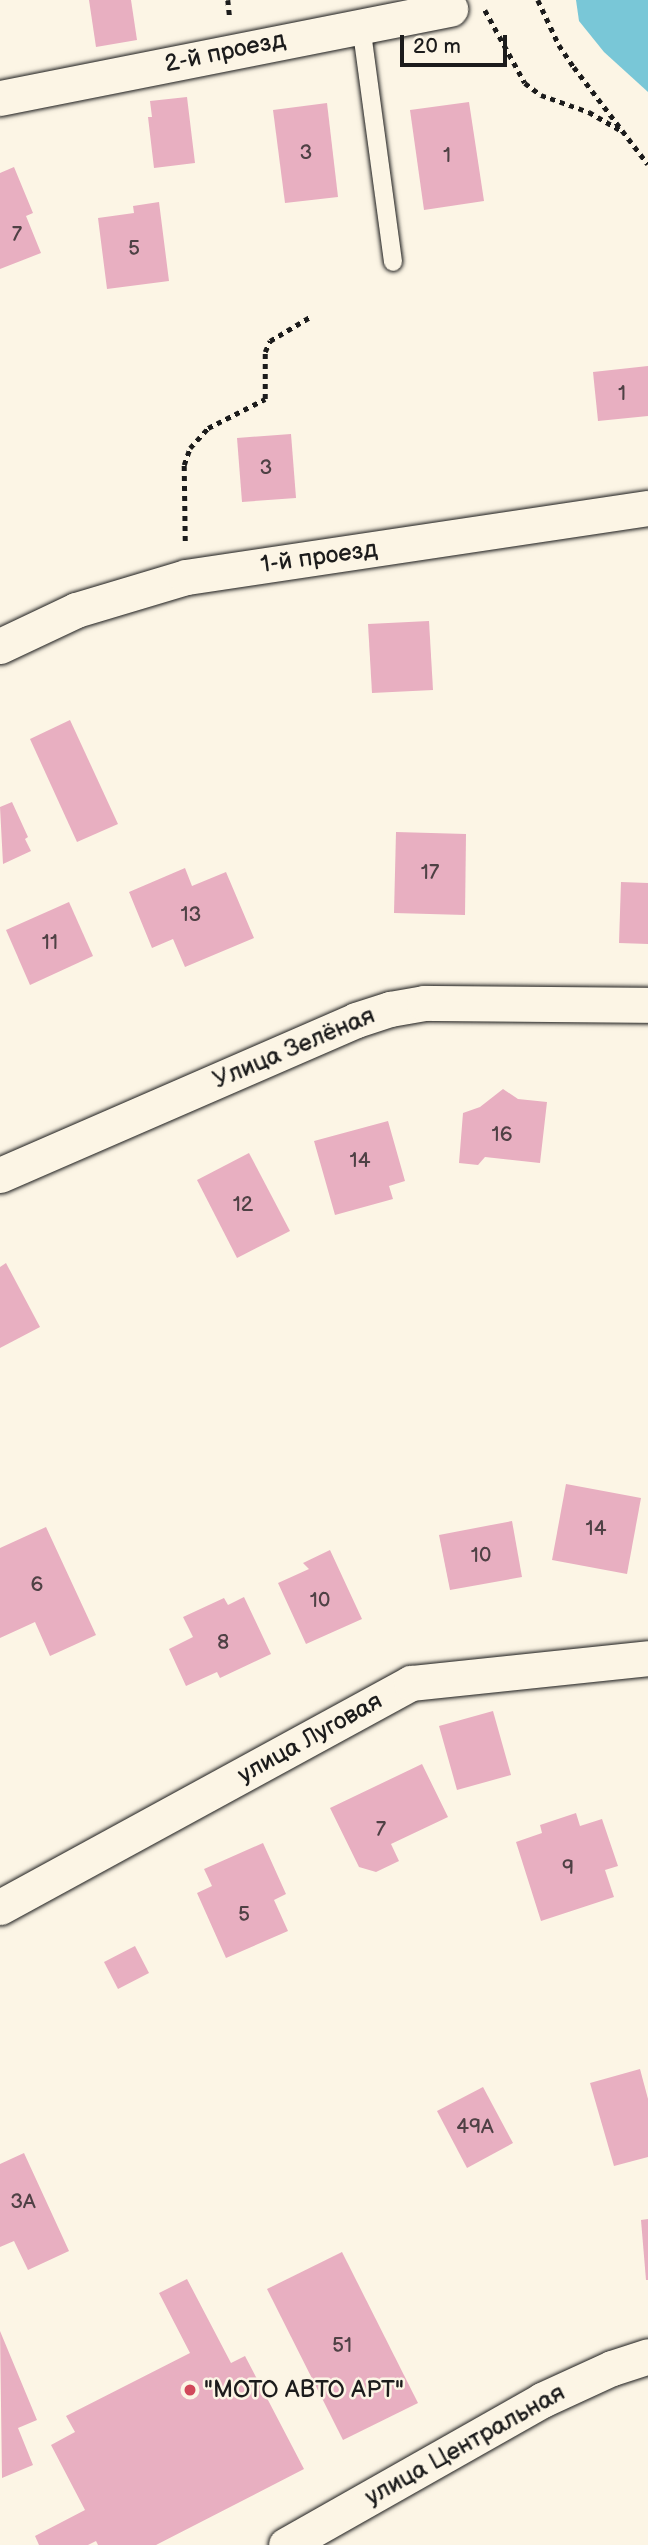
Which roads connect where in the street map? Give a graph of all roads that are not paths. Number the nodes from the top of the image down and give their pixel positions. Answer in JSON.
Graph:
{"nodes":[{"id":1,"x":466,"y":7,"type":"road end"},
{"id":2,"x":361,"y":25,"type":"junction"},
{"id":3,"x":0,"y":98,"type":"edge"},
{"id":4,"x":393,"y":262,"type":"dead end"},
{"id":5,"x":648,"y":508,"type":"edge"},
{"id":6,"x":0,"y":646,"type":"edge"},
{"id":7,"x":648,"y":1005,"type":"edge"},
{"id":8,"x":0,"y":1175,"type":"edge"},
{"id":9,"x":648,"y":1658,"type":"edge"},
{"id":10,"x":0,"y":1907,"type":"edge"},
{"id":11,"x":648,"y":2356,"type":"edge"},
{"id":12,"x":286,"y":2545,"type":"edge"}],
"edges":[{"from":1,"to":2,"type":"street","name":"2-й проезд"},
{"from":2,"to":3,"type":"street","name":"2-й проезд"},
{"from":2,"to":4,"type":"lane"},
{"from":5,"to":6,"type":"street","name":"1-й проезд"},
{"from":7,"to":8,"type":"street","name":"Улица Зелёная"},
{"from":9,"to":10,"type":"street","name":"улица Луговая"},
{"from":11,"to":12,"type":"street","name":"улица Центральная"}]}
